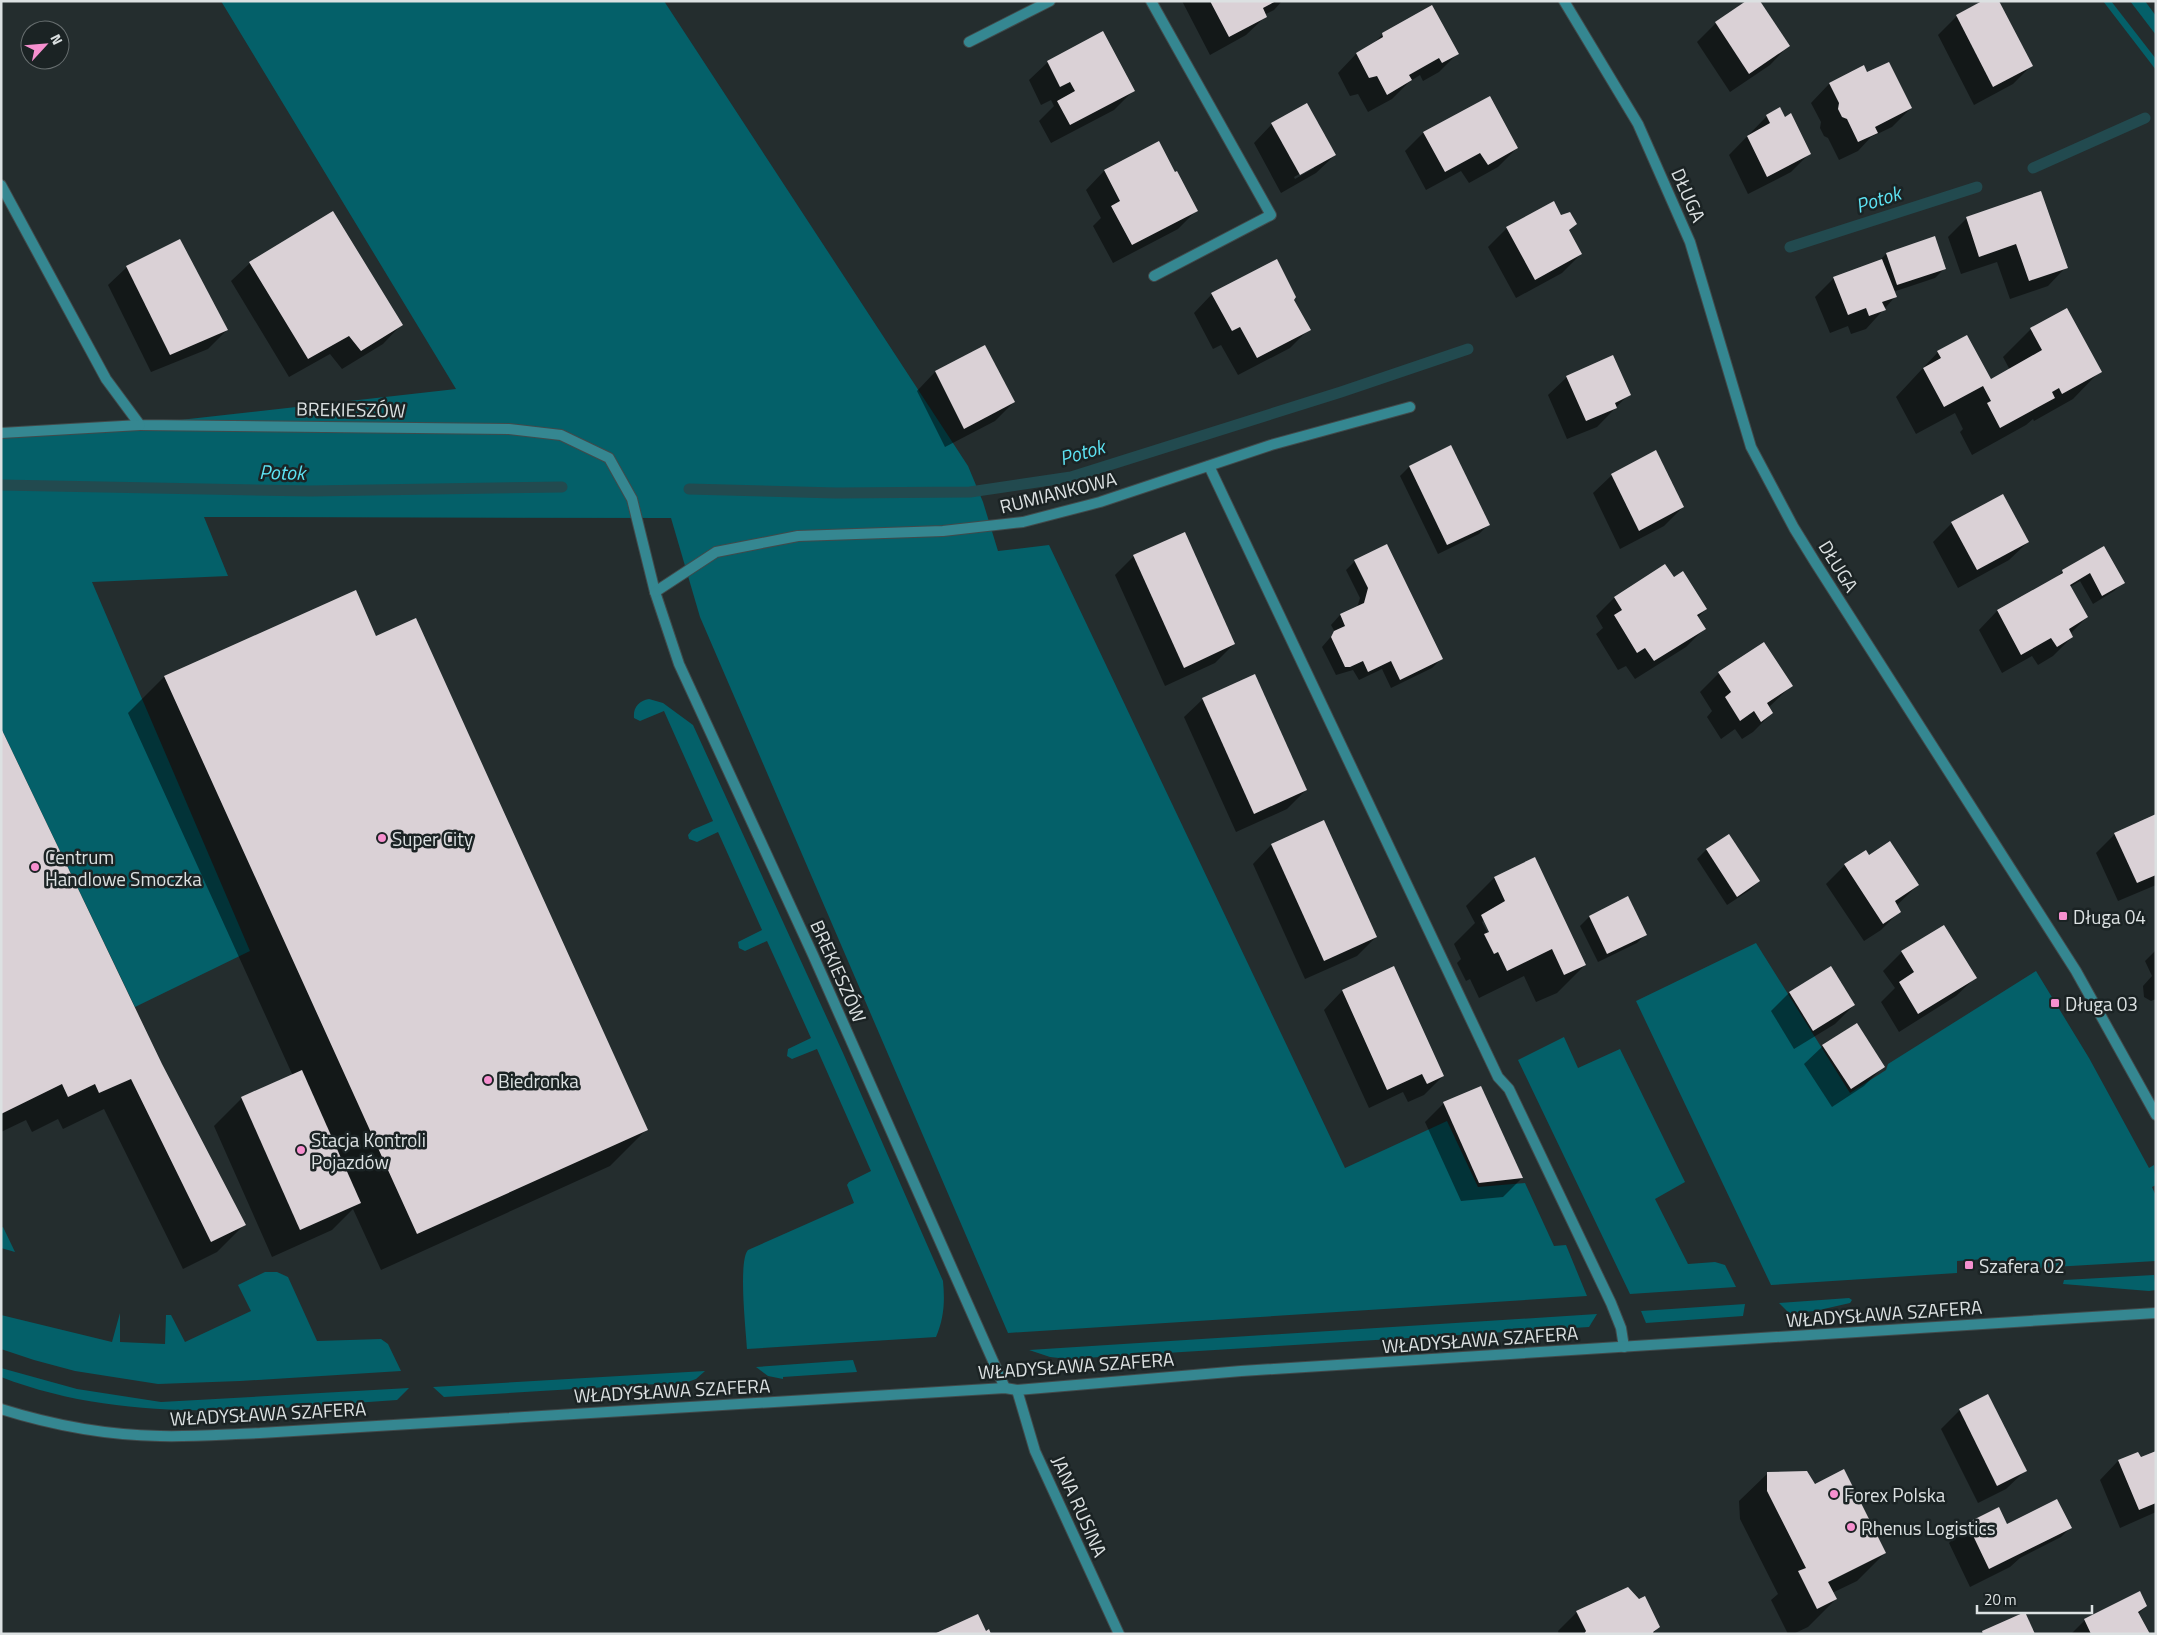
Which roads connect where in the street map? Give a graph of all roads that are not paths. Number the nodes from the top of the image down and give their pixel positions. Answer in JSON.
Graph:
{"nodes":[{"id":1,"x":1050,"y":1,"type":"edge"},
{"id":2,"x":1151,"y":1,"type":"edge"},
{"id":3,"x":1564,"y":1,"type":"edge"},
{"id":4,"x":969,"y":42,"type":"dead end"},
{"id":5,"x":1,"y":185,"type":"edge"},
{"id":6,"x":1154,"y":276,"type":"dead end"},
{"id":7,"x":1410,"y":407,"type":"dead end"},
{"id":8,"x":140,"y":425,"type":"junction"},
{"id":9,"x":1,"y":433,"type":"edge"},
{"id":10,"x":1209,"y":466,"type":"junction"},
{"id":11,"x":655,"y":592,"type":"junction"},
{"id":12,"x":2156,"y":1115,"type":"edge"},
{"id":13,"x":2156,"y":1313,"type":"edge"},
{"id":14,"x":1624,"y":1347,"type":"junction"},
{"id":15,"x":1005,"y":1388,"type":"junction"},
{"id":16,"x":1017,"y":1390,"type":"junction"},
{"id":17,"x":1,"y":1409,"type":"edge"},
{"id":18,"x":1118,"y":1634,"type":"edge"}],
"edges":[{"from":1,"to":4,"type":"street"},
{"from":2,"to":6,"type":"street"},
{"from":3,"to":12,"type":"street","name":"DŁUGA"},
{"from":5,"to":8,"type":"street"},
{"from":7,"to":10,"type":"street","name":"RUMIANKOWA"},
{"from":8,"to":9,"type":"street","name":"BREKIESZÓW"},
{"from":8,"to":11,"type":"street","name":"BREKIESZÓW"},
{"from":10,"to":11,"type":"street","name":"RUMIANKOWA"},
{"from":10,"to":14,"type":"street"},
{"from":11,"to":15,"type":"street","name":"BREKIESZÓW"},
{"from":13,"to":14,"type":"street","name":"WŁADYSŁAWA SZAFERA"},
{"from":14,"to":16,"type":"street","name":"WŁADYSŁAWA SZAFERA"},
{"from":15,"to":16,"type":"street","name":"WŁADYSŁAWA SZAFERA"},
{"from":15,"to":17,"type":"street","name":"WŁADYSŁAWA SZAFERA"},
{"from":16,"to":18,"type":"street","name":"JANA RUSINA"}]}
